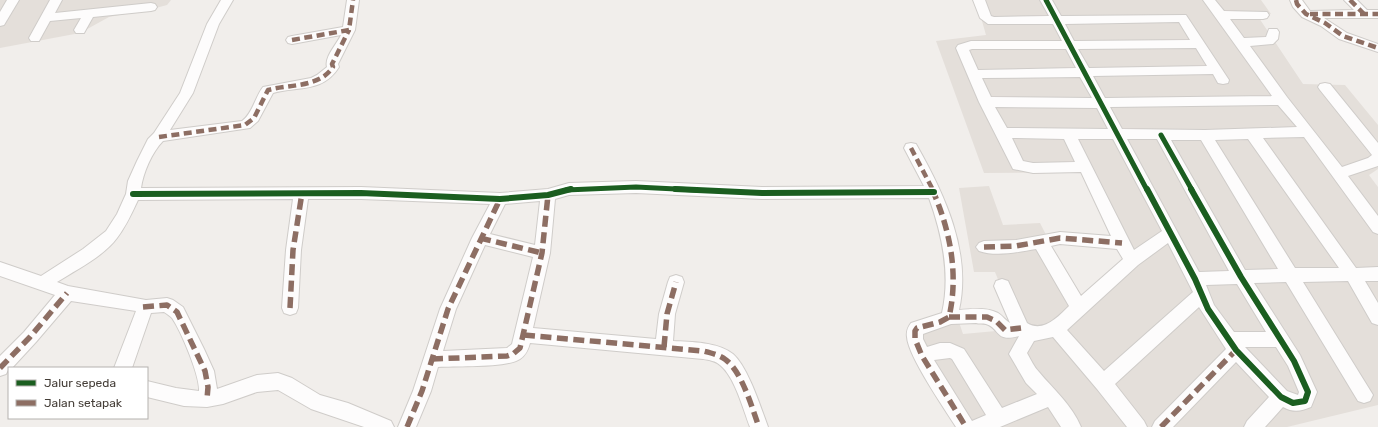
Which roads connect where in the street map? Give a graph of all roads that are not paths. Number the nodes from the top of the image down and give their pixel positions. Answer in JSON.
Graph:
{"nodes":[{"id":1,"x":14,"y":0,"type":"edge"},
{"id":2,"x":56,"y":0,"type":"edge"},
{"id":3,"x":227,"y":0,"type":"edge"},
{"id":4,"x":353,"y":0,"type":"edge"},
{"id":5,"x":979,"y":0,"type":"edge"},
{"id":6,"x":1046,"y":0,"type":"edge"},
{"id":7,"x":1210,"y":0,"type":"edge"},
{"id":8,"x":1296,"y":0,"type":"edge"},
{"id":9,"x":1350,"y":0,"type":"edge"},
{"id":10,"x":151,"y":7,"type":"dead end"},
{"id":11,"x":89,"y":14,"type":"junction"},
{"id":12,"x":1306,"y":14,"type":"junction"},
{"id":13,"x":1364,"y":14,"type":"junction"},
{"id":14,"x":1378,"y":14,"type":"edge"},
{"id":15,"x":1221,"y":15,"type":"junction"},
{"id":16,"x":1264,"y":15,"type":"dead end"},
{"id":17,"x":46,"y":18,"type":"junction"},
{"id":18,"x":1057,"y":21,"type":"junction"},
{"id":19,"x":0,"y":22,"type":"edge"},
{"id":20,"x":80,"y":30,"type":"dead end"},
{"id":21,"x":348,"y":30,"type":"junction"},
{"id":22,"x":1273,"y":32,"type":"dead end"},
{"id":23,"x":35,"y":38,"type":"dead end"},
{"id":24,"x":292,"y":40,"type":"dead end"},
{"id":25,"x":1241,"y":42,"type":"junction"},
{"id":26,"x":1069,"y":44,"type":"junction"},
{"id":27,"x":1200,"y":44,"type":"junction"},
{"id":28,"x":1378,"y":48,"type":"edge"},
{"id":29,"x":1084,"y":71,"type":"junction"},
{"id":30,"x":974,"y":74,"type":"junction"},
{"id":31,"x":1325,"y":87,"type":"dead end"},
{"id":32,"x":1282,"y":100,"type":"junction"},
{"id":33,"x":986,"y":102,"type":"junction"},
{"id":34,"x":1101,"y":103,"type":"junction"},
{"id":35,"x":1308,"y":132,"type":"junction"},
{"id":36,"x":1003,"y":133,"type":"junction"},
{"id":37,"x":1069,"y":134,"type":"junction"},
{"id":38,"x":1117,"y":134,"type":"junction"},
{"id":39,"x":1252,"y":134,"type":"junction"},
{"id":40,"x":1161,"y":135,"type":"junction"},
{"id":41,"x":1205,"y":135,"type":"junction"},
{"id":42,"x":159,"y":137,"type":"junction"},
{"id":43,"x":911,"y":148,"type":"dead end"},
{"id":44,"x":1378,"y":153,"type":"edge"},
{"id":45,"x":1378,"y":158,"type":"edge"},
{"id":46,"x":1084,"y":167,"type":"junction"},
{"id":47,"x":1339,"y":174,"type":"junction"},
{"id":48,"x":934,"y":192,"type":"junction"},
{"id":49,"x":302,"y":193,"type":"junction"},
{"id":50,"x":133,"y":194,"type":"junction"},
{"id":51,"x":548,"y":196,"type":"junction"},
{"id":52,"x":500,"y":199,"type":"junction"},
{"id":53,"x":1378,"y":228,"type":"edge"},
{"id":54,"x":1170,"y":234,"type":"junction"},
{"id":55,"x":480,"y":238,"type":"junction"},
{"id":56,"x":1040,"y":242,"type":"junction"},
{"id":57,"x":1122,"y":242,"type":"junction"},
{"id":58,"x":984,"y":247,"type":"dead end"},
{"id":59,"x":542,"y":253,"type":"junction"},
{"id":60,"x":1132,"y":260,"type":"junction"},
{"id":61,"x":0,"y":269,"type":"edge"},
{"id":62,"x":1352,"y":274,"type":"junction"},
{"id":63,"x":1378,"y":274,"type":"edge"},
{"id":64,"x":1290,"y":275,"type":"junction"},
{"id":65,"x":1241,"y":277,"type":"junction"},
{"id":66,"x":1195,"y":279,"type":"junction"},
{"id":67,"x":676,"y":282,"type":"dead end"},
{"id":68,"x":41,"y":284,"type":"junction"},
{"id":69,"x":1002,"y":286,"type":"dead end"},
{"id":70,"x":67,"y":294,"type":"junction"},
{"id":71,"x":1201,"y":295,"type":"junction"},
{"id":72,"x":143,"y":307,"type":"junction"},
{"id":73,"x":290,"y":308,"type":"dead end"},
{"id":74,"x":1079,"y":308,"type":"junction"},
{"id":75,"x":949,"y":317,"type":"junction"},
{"id":76,"x":1378,"y":318,"type":"edge"},
{"id":77,"x":1056,"y":329,"type":"junction"},
{"id":78,"x":1025,"y":331,"type":"junction"},
{"id":79,"x":524,"y":335,"type":"junction"},
{"id":80,"x":1280,"y":339,"type":"junction"},
{"id":81,"x":1233,"y":345,"type":"junction"},
{"id":82,"x":664,"y":347,"type":"junction"},
{"id":83,"x":922,"y":356,"type":"junction"},
{"id":84,"x":432,"y":359,"type":"junction"},
{"id":85,"x":123,"y":367,"type":"edge"},
{"id":86,"x":0,"y":368,"type":"edge"},
{"id":87,"x":1103,"y":383,"type":"junction"},
{"id":88,"x":148,"y":389,"type":"edge"},
{"id":89,"x":1364,"y":395,"type":"dead end"},
{"id":90,"x":1050,"y":397,"type":"junction"},
{"id":91,"x":1281,"y":397,"type":"junction"},
{"id":92,"x":207,"y":399,"type":"junction"},
{"id":93,"x":998,"y":418,"type":"junction"},
{"id":94,"x":385,"y":427,"type":"edge"},
{"id":95,"x":407,"y":427,"type":"edge"},
{"id":96,"x":759,"y":427,"type":"edge"},
{"id":97,"x":966,"y":427,"type":"edge"},
{"id":98,"x":980,"y":427,"type":"edge"},
{"id":99,"x":1072,"y":427,"type":"edge"},
{"id":100,"x":1138,"y":427,"type":"edge"},
{"id":101,"x":1161,"y":427,"type":"edge"},
{"id":102,"x":1253,"y":427,"type":"edge"}],
"edges":[{"from":1,"to":19,"type":"street"},
{"from":2,"to":17,"type":"street"},
{"from":3,"to":42,"type":"street"},
{"from":4,"to":21,"type":"street"},
{"from":5,"to":18,"type":"street"},
{"from":6,"to":18,"type":"street"},
{"from":7,"to":15,"type":"street"},
{"from":8,"to":12,"type":"street"},
{"from":9,"to":13,"type":"street"},
{"from":10,"to":11,"type":"street"},
{"from":11,"to":17,"type":"street"},
{"from":11,"to":20,"type":"street"},
{"from":12,"to":13,"type":"street"},
{"from":12,"to":28,"type":"street"},
{"from":13,"to":14,"type":"street"},
{"from":15,"to":16,"type":"street"},
{"from":15,"to":25,"type":"street"},
{"from":17,"to":23,"type":"street"},
{"from":18,"to":26,"type":"street"},
{"from":18,"to":27,"type":"street"},
{"from":21,"to":24,"type":"street"},
{"from":21,"to":42,"type":"street"},
{"from":22,"to":25,"type":"street"},
{"from":25,"to":32,"type":"street"},
{"from":26,"to":27,"type":"street"},
{"from":26,"to":29,"type":"street"},
{"from":26,"to":30,"type":"street"},
{"from":27,"to":29,"type":"street"},
{"from":29,"to":30,"type":"street"},
{"from":29,"to":34,"type":"street"},
{"from":30,"to":33,"type":"street"},
{"from":31,"to":44,"type":"street"},
{"from":32,"to":34,"type":"street"},
{"from":32,"to":35,"type":"street"},
{"from":33,"to":34,"type":"street"},
{"from":33,"to":36,"type":"street"},
{"from":34,"to":38,"type":"street"},
{"from":35,"to":39,"type":"street"},
{"from":35,"to":47,"type":"street"},
{"from":36,"to":37,"type":"street"},
{"from":36,"to":46,"type":"street"},
{"from":37,"to":38,"type":"street"},
{"from":37,"to":46,"type":"street"},
{"from":38,"to":40,"type":"street"},
{"from":38,"to":54,"type":"street"},
{"from":39,"to":41,"type":"street"},
{"from":39,"to":62,"type":"street"},
{"from":40,"to":41,"type":"street"},
{"from":40,"to":65,"type":"street"},
{"from":41,"to":64,"type":"street"},
{"from":42,"to":50,"type":"street"},
{"from":43,"to":48,"type":"street"},
{"from":45,"to":47,"type":"street"},
{"from":46,"to":57,"type":"street"},
{"from":47,"to":53,"type":"street"},
{"from":48,"to":51,"type":"street"},
{"from":48,"to":75,"type":"street"},
{"from":49,"to":50,"type":"street"},
{"from":49,"to":52,"type":"street"},
{"from":49,"to":73,"type":"street"},
{"from":50,"to":68,"type":"street"},
{"from":51,"to":52,"type":"street"},
{"from":51,"to":59,"type":"street"},
{"from":52,"to":55,"type":"street"},
{"from":54,"to":60,"type":"street"},
{"from":54,"to":66,"type":"street"},
{"from":55,"to":59,"type":"street"},
{"from":55,"to":84,"type":"street"},
{"from":56,"to":57,"type":"street"},
{"from":56,"to":58,"type":"street"},
{"from":56,"to":74,"type":"street"},
{"from":57,"to":60,"type":"street"},
{"from":59,"to":79,"type":"street"},
{"from":60,"to":74,"type":"street"},
{"from":61,"to":68,"type":"street"},
{"from":62,"to":63,"type":"street"},
{"from":62,"to":64,"type":"street"},
{"from":62,"to":76,"type":"street"},
{"from":64,"to":65,"type":"street"},
{"from":64,"to":89,"type":"street"},
{"from":65,"to":66,"type":"street"},
{"from":65,"to":80,"type":"street"},
{"from":66,"to":71,"type":"street"},
{"from":67,"to":82,"type":"street"},
{"from":68,"to":70,"type":"street"},
{"from":69,"to":78,"type":"street"},
{"from":70,"to":72,"type":"street"},
{"from":70,"to":86,"type":"street"},
{"from":71,"to":81,"type":"street"},
{"from":71,"to":87,"type":"street"},
{"from":72,"to":85,"type":"street"},
{"from":72,"to":92,"type":"street"},
{"from":74,"to":77,"type":"street"},
{"from":75,"to":78,"type":"street"},
{"from":75,"to":83,"type":"street"},
{"from":77,"to":78,"type":"street"},
{"from":77,"to":87,"type":"street"},
{"from":78,"to":90,"type":"street"},
{"from":79,"to":82,"type":"street"},
{"from":79,"to":84,"type":"street"},
{"from":80,"to":81,"type":"street"},
{"from":80,"to":91,"type":"street"},
{"from":81,"to":91,"type":"street"},
{"from":81,"to":101,"type":"street"},
{"from":82,"to":96,"type":"street"},
{"from":83,"to":93,"type":"street"},
{"from":83,"to":97,"type":"street"},
{"from":84,"to":95,"type":"street"},
{"from":87,"to":100,"type":"street"},
{"from":88,"to":92,"type":"street"},
{"from":90,"to":93,"type":"street"},
{"from":90,"to":99,"type":"street"},
{"from":91,"to":102,"type":"street"},
{"from":92,"to":94,"type":"street"},
{"from":93,"to":98,"type":"street"}]}
